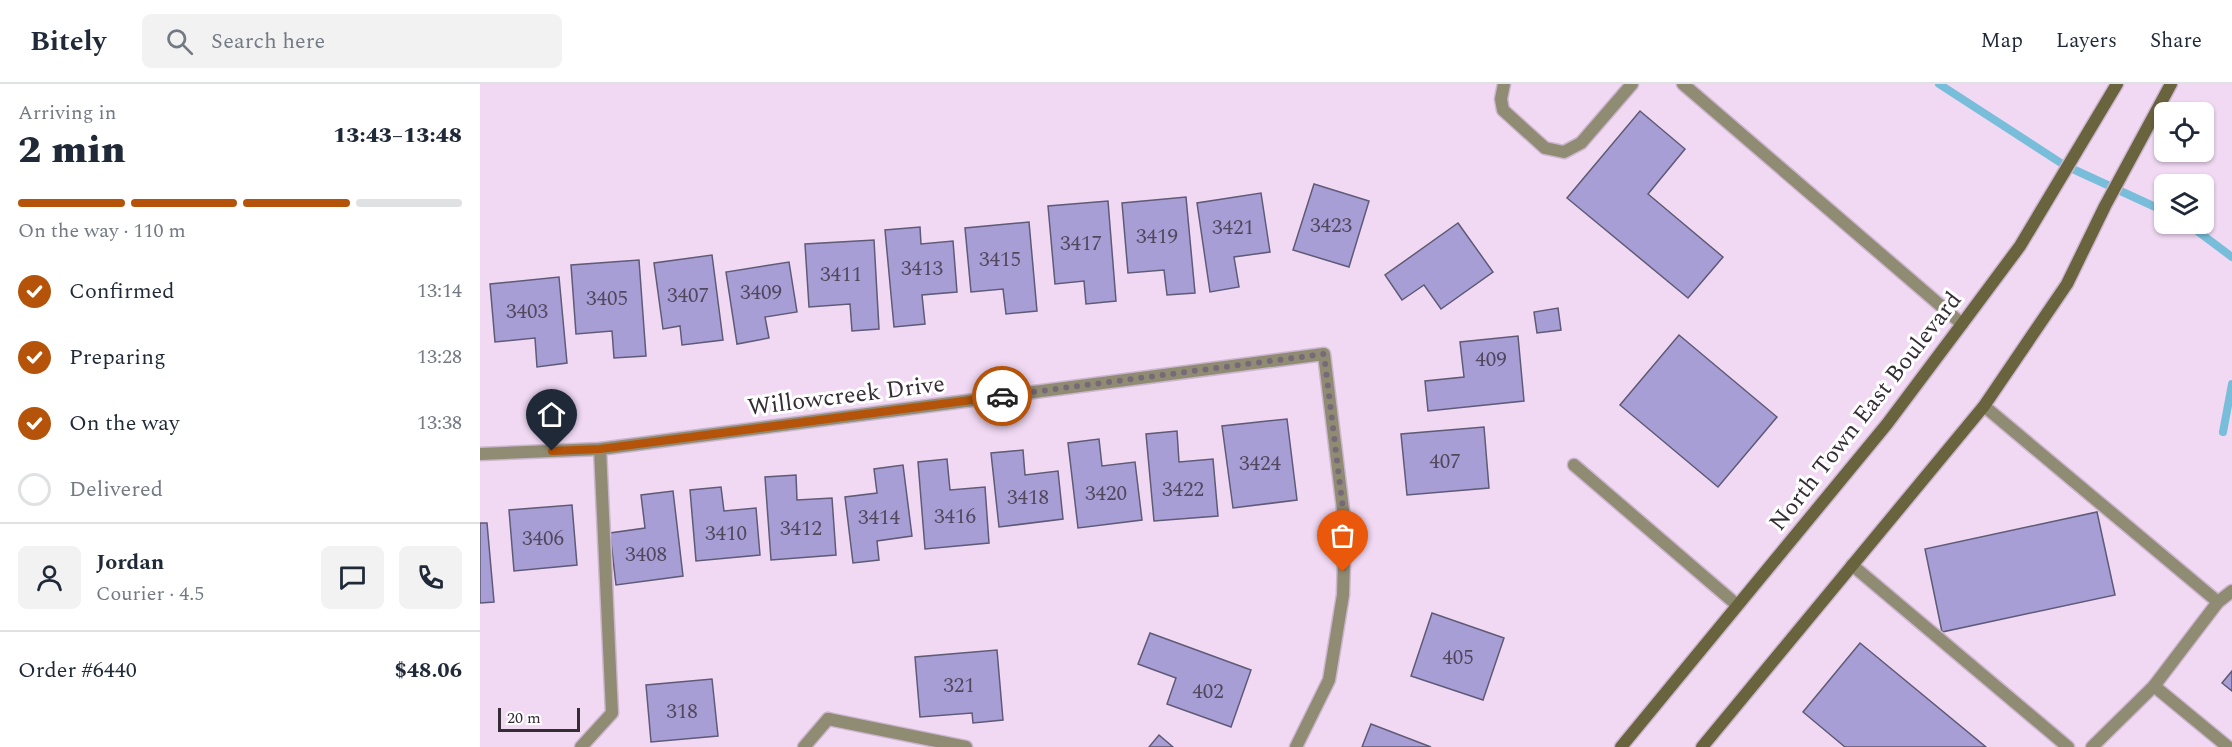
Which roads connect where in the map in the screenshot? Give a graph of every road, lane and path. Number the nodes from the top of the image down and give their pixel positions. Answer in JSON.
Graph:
{"nodes":[{"id":1,"x":1504,"y":84,"type":"edge"},
{"id":2,"x":1632,"y":84,"type":"edge"},
{"id":3,"x":1683,"y":84,"type":"edge"},
{"id":4,"x":2117,"y":84,"type":"edge"},
{"id":5,"x":2170,"y":84,"type":"edge"},
{"id":6,"x":1962,"y":324,"type":"junction"},
{"id":7,"x":1984,"y":406,"type":"junction"},
{"id":8,"x":600,"y":449,"type":"junction"},
{"id":9,"x":480,"y":454,"type":"edge"},
{"id":10,"x":1574,"y":465,"type":"dead end"},
{"id":11,"x":1852,"y":565,"type":"junction"},
{"id":12,"x":2232,"y":591,"type":"edge"},
{"id":13,"x":2218,"y":603,"type":"junction"},
{"id":14,"x":1737,"y":605,"type":"junction"},
{"id":15,"x":2154,"y":686,"type":"junction"},
{"id":16,"x":581,"y":747,"type":"edge"},
{"id":17,"x":804,"y":747,"type":"edge"},
{"id":18,"x":966,"y":747,"type":"edge"},
{"id":19,"x":1296,"y":747,"type":"edge"},
{"id":20,"x":1620,"y":747,"type":"edge"},
{"id":21,"x":1702,"y":747,"type":"edge"},
{"id":22,"x":2068,"y":747,"type":"edge"},
{"id":23,"x":2092,"y":747,"type":"edge"},
{"id":24,"x":2228,"y":747,"type":"edge"}],
"edges":[{"from":1,"to":2,"type":"street"},
{"from":3,"to":6,"type":"street"},
{"from":4,"to":6,"type":"main road","name":"North Town East Boulevard"},
{"from":5,"to":7,"type":"main road"},
{"from":6,"to":14,"type":"main road","name":"North Town East Boulevard"},
{"from":7,"to":11,"type":"main road"},
{"from":7,"to":13,"type":"street"},
{"from":8,"to":9,"type":"street","name":"Willowcreek Drive"},
{"from":8,"to":16,"type":"street"},
{"from":8,"to":19,"type":"street","name":"Willowcreek Drive"},
{"from":10,"to":14,"type":"street"},
{"from":11,"to":21,"type":"main road"},
{"from":11,"to":22,"type":"street"},
{"from":12,"to":13,"type":"street"},
{"from":13,"to":15,"type":"street"},
{"from":14,"to":20,"type":"main road","name":"North Town East Boulevard"},
{"from":15,"to":23,"type":"street"},
{"from":15,"to":24,"type":"street"},
{"from":17,"to":18,"type":"street"}]}
